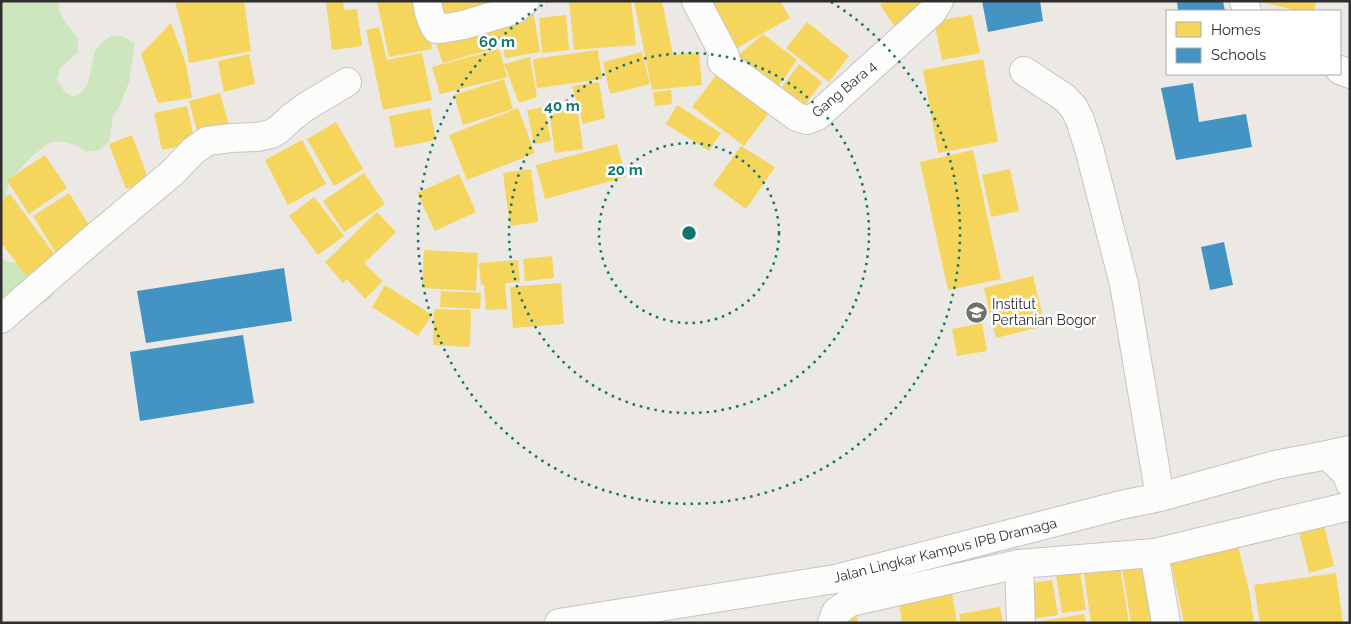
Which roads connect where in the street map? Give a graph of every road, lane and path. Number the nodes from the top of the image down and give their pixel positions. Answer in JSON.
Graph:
{"nodes":[{"id":1,"x":427,"y":1,"type":"edge"},
{"id":2,"x":525,"y":1,"type":"edge"},
{"id":3,"x":696,"y":1,"type":"edge"},
{"id":4,"x":939,"y":1,"type":"edge"},
{"id":5,"x":1024,"y":71,"type":"dead end"},
{"id":6,"x":347,"y":82,"type":"dead end"},
{"id":7,"x":1,"y":319,"type":"edge"},
{"id":8,"x":1338,"y":452,"type":"edge"},
{"id":9,"x":1350,"y":484,"type":"edge"},
{"id":10,"x":1160,"y":496,"type":"junction"},
{"id":11,"x":1350,"y":506,"type":"edge"},
{"id":12,"x":1154,"y":553,"type":"junction"},
{"id":13,"x":1019,"y":564,"type":"junction"},
{"id":14,"x":559,"y":623,"type":"edge"},
{"id":15,"x":832,"y":623,"type":"edge"},
{"id":16,"x":1021,"y":623,"type":"edge"},
{"id":17,"x":1166,"y":623,"type":"edge"}],
"edges":[{"from":1,"to":2,"type":"street"},
{"from":3,"to":4,"type":"street","name":"Gang Bara 4"},
{"from":5,"to":10,"type":"street"},
{"from":6,"to":7,"type":"street"},
{"from":8,"to":9,"type":"street"},
{"from":8,"to":10,"type":"street","name":"Jalan Lingkar Kampus IPB Dramaga"},
{"from":10,"to":14,"type":"street","name":"Jalan Lingkar Kampus IPB Dramaga"},
{"from":11,"to":12,"type":"street"},
{"from":12,"to":13,"type":"street"},
{"from":12,"to":17,"type":"street"},
{"from":13,"to":15,"type":"street"},
{"from":13,"to":16,"type":"street"}]}
